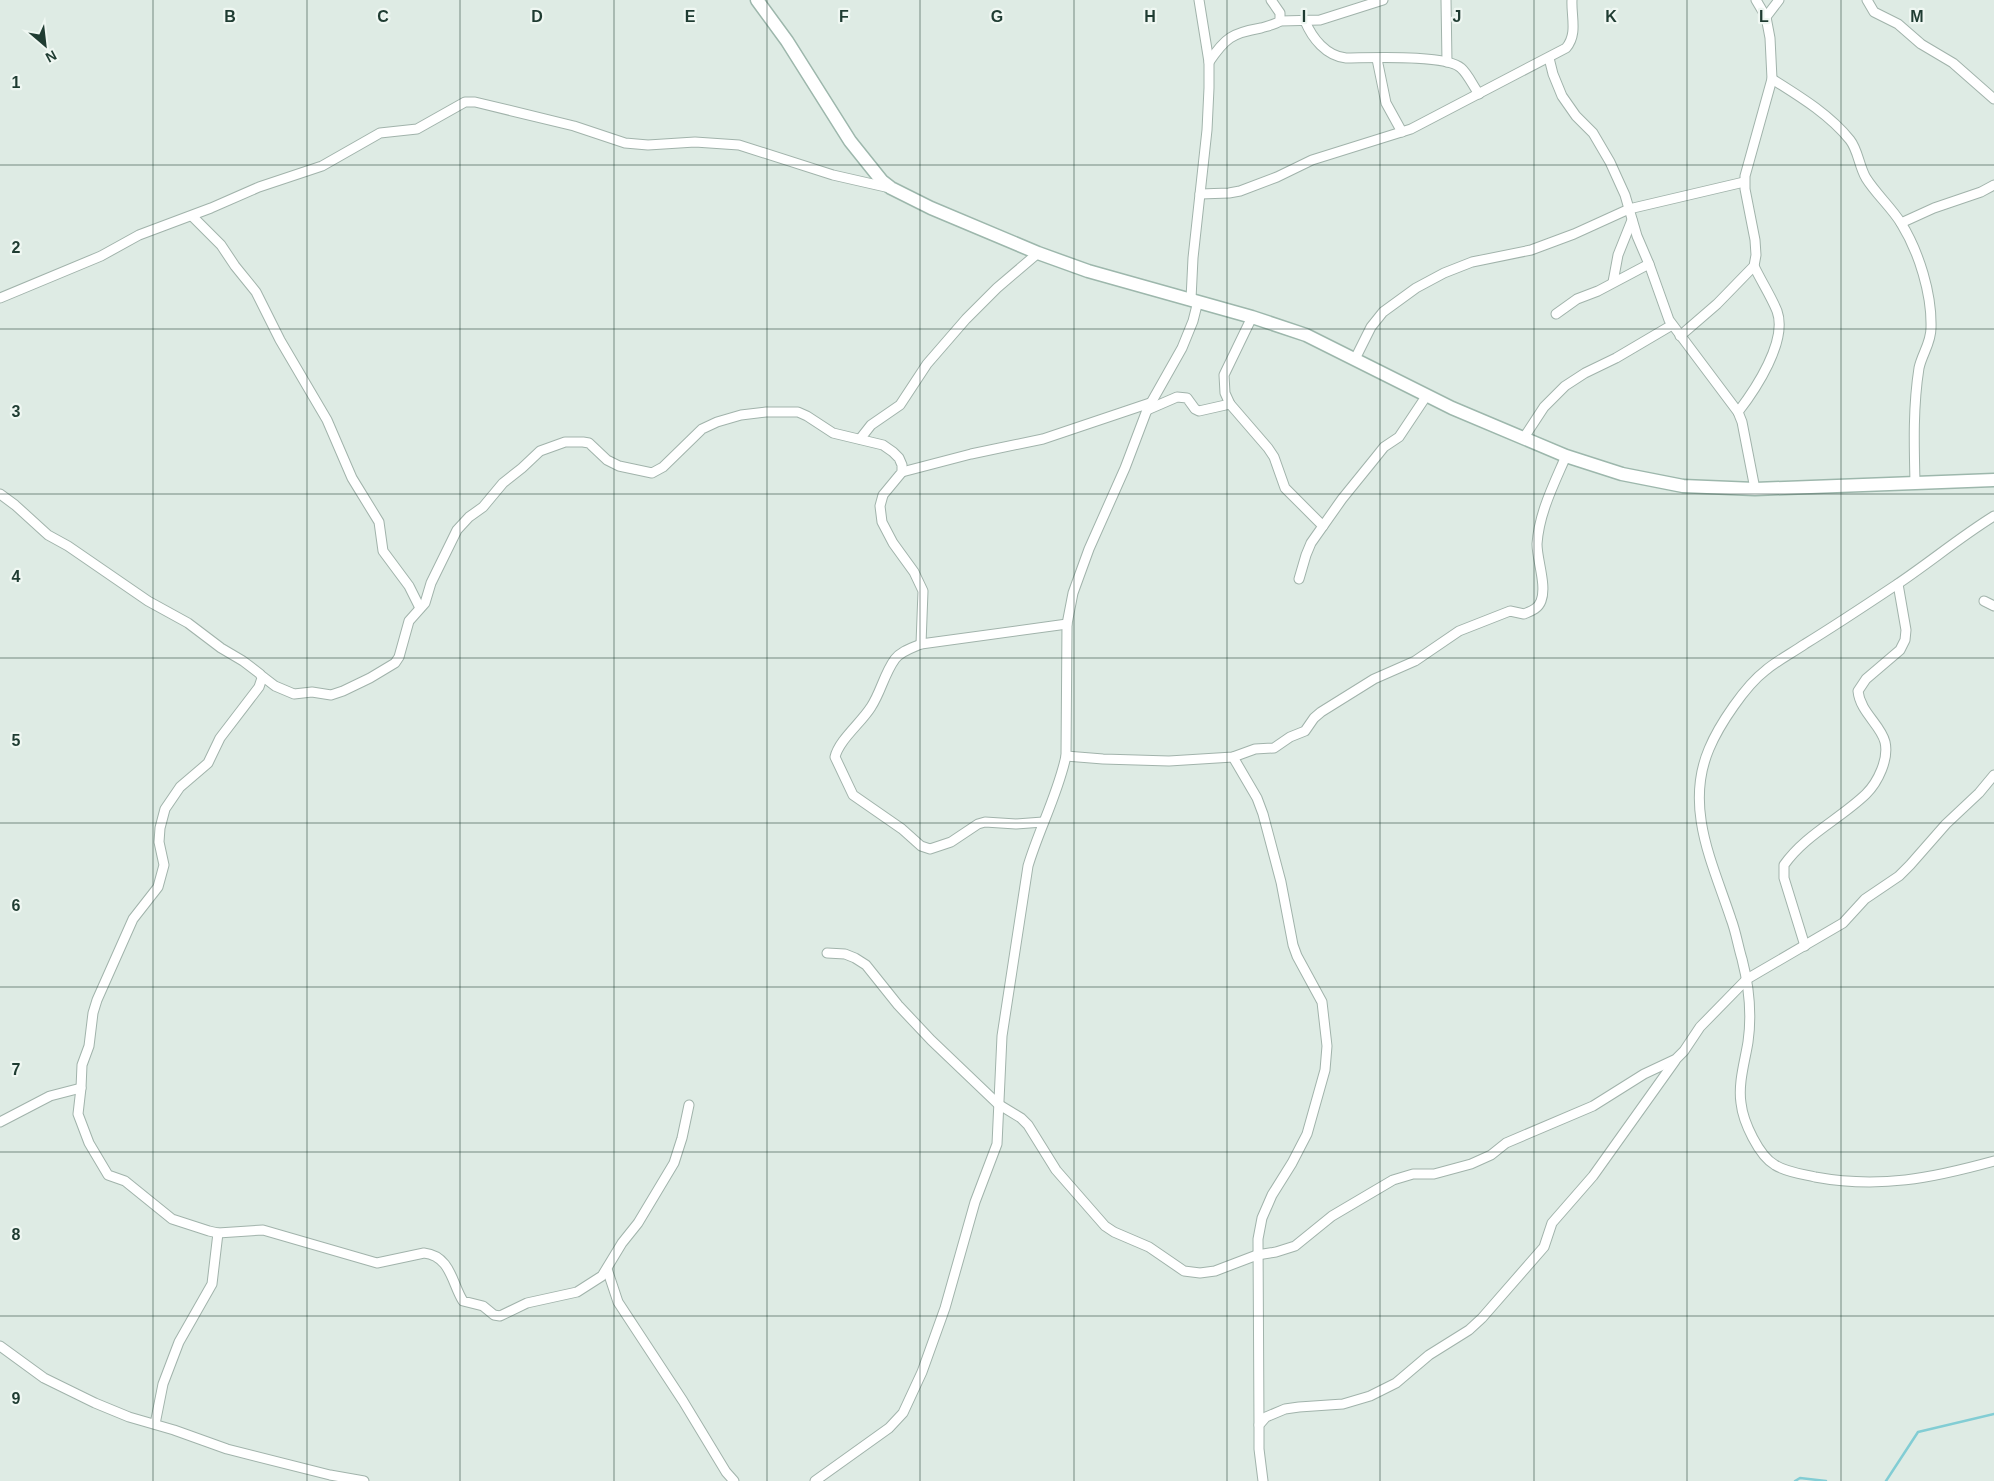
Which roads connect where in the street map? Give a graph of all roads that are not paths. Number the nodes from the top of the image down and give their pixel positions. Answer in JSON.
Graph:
{"nodes":[{"id":1,"x":757,"y":0,"type":"edge"},
{"id":2,"x":1199,"y":0,"type":"edge"},
{"id":3,"x":1271,"y":0,"type":"edge"},
{"id":4,"x":1383,"y":0,"type":"edge"},
{"id":5,"x":1446,"y":0,"type":"edge"},
{"id":6,"x":1572,"y":0,"type":"edge"},
{"id":7,"x":1756,"y":0,"type":"edge"},
{"id":8,"x":1779,"y":0,"type":"edge"},
{"id":9,"x":1868,"y":0,"type":"edge"},
{"id":10,"x":1766,"y":17,"type":"junction"},
{"id":11,"x":1280,"y":21,"type":"junction"},
{"id":12,"x":1305,"y":21,"type":"junction"},
{"id":13,"x":1549,"y":58,"type":"junction"},
{"id":14,"x":1377,"y":59,"type":"junction"},
{"id":15,"x":1209,"y":62,"type":"junction"},
{"id":16,"x":1447,"y":62,"type":"junction"},
{"id":17,"x":1772,"y":79,"type":"junction"},
{"id":18,"x":1479,"y":94,"type":"junction"},
{"id":19,"x":1994,"y":99,"type":"edge"},
{"id":20,"x":1402,"y":132,"type":"junction"},
{"id":21,"x":1744,"y":182,"type":"junction"},
{"id":22,"x":1994,"y":185,"type":"edge"},
{"id":23,"x":891,"y":188,"type":"junction"},
{"id":24,"x":1200,"y":194,"type":"junction"},
{"id":25,"x":1629,"y":210,"type":"junction"},
{"id":26,"x":192,"y":216,"type":"junction"},
{"id":27,"x":1632,"y":220,"type":"junction"},
{"id":28,"x":1901,"y":223,"type":"junction"},
{"id":29,"x":1038,"y":253,"type":"junction"},
{"id":30,"x":1650,"y":264,"type":"junction"},
{"id":31,"x":1754,"y":266,"type":"junction"},
{"id":32,"x":1613,"y":282,"type":"junction"},
{"id":33,"x":0,"y":298,"type":"edge"},
{"id":34,"x":1194,"y":300,"type":"junction"},
{"id":35,"x":1556,"y":314,"type":"dead end"},
{"id":36,"x":1252,"y":317,"type":"junction"},
{"id":37,"x":1672,"y":325,"type":"junction"},
{"id":38,"x":1680,"y":336,"type":"junction"},
{"id":39,"x":1354,"y":359,"type":"junction"},
{"id":40,"x":1427,"y":395,"type":"junction"},
{"id":41,"x":1230,"y":404,"type":"junction"},
{"id":42,"x":1148,"y":406,"type":"junction"},
{"id":43,"x":1738,"y":412,"type":"junction"},
{"id":44,"x":860,"y":439,"type":"junction"},
{"id":45,"x":1522,"y":439,"type":"junction"},
{"id":46,"x":1566,"y":456,"type":"junction"},
{"id":47,"x":902,"y":472,"type":"junction"},
{"id":48,"x":1994,"y":480,"type":"edge"},
{"id":49,"x":1915,"y":482,"type":"junction"},
{"id":50,"x":1755,"y":489,"type":"junction"},
{"id":51,"x":0,"y":494,"type":"edge"},
{"id":52,"x":1994,"y":516,"type":"edge"},
{"id":53,"x":1323,"y":526,"type":"junction"},
{"id":54,"x":1299,"y":579,"type":"dead end"},
{"id":55,"x":1898,"y":584,"type":"junction"},
{"id":56,"x":1984,"y":601,"type":"dead end"},
{"id":57,"x":1994,"y":606,"type":"edge"},
{"id":58,"x":420,"y":608,"type":"junction"},
{"id":59,"x":1067,"y":624,"type":"junction"},
{"id":60,"x":921,"y":644,"type":"junction"},
{"id":61,"x":262,"y":676,"type":"junction"},
{"id":62,"x":1066,"y":756,"type":"junction"},
{"id":63,"x":1233,"y":757,"type":"junction"},
{"id":64,"x":1994,"y":775,"type":"edge"},
{"id":65,"x":1043,"y":822,"type":"junction"},
{"id":66,"x":1805,"y":946,"type":"junction"},
{"id":67,"x":827,"y":953,"type":"dead end"},
{"id":68,"x":1747,"y":979,"type":"junction"},
{"id":69,"x":1676,"y":1059,"type":"junction"},
{"id":70,"x":82,"y":1088,"type":"junction"},
{"id":71,"x":998,"y":1104,"type":"junction"},
{"id":72,"x":689,"y":1105,"type":"dead end"},
{"id":73,"x":0,"y":1122,"type":"edge"},
{"id":74,"x":1994,"y":1162,"type":"edge"},
{"id":75,"x":218,"y":1233,"type":"junction"},
{"id":76,"x":1257,"y":1256,"type":"junction"},
{"id":77,"x":607,"y":1269,"type":"junction"},
{"id":78,"x":0,"y":1346,"type":"edge"},
{"id":79,"x":155,"y":1424,"type":"junction"},
{"id":80,"x":1259,"y":1425,"type":"junction"},
{"id":81,"x":364,"y":1481,"type":"edge"},
{"id":82,"x":734,"y":1481,"type":"edge"},
{"id":83,"x":815,"y":1481,"type":"edge"},
{"id":84,"x":1263,"y":1481,"type":"edge"}],
"edges":[{"from":1,"to":23,"type":"street"},
{"from":2,"to":15,"type":"street"},
{"from":3,"to":11,"type":"street"},
{"from":4,"to":12,"type":"street"},
{"from":5,"to":16,"type":"street"},
{"from":6,"to":13,"type":"street"},
{"from":7,"to":10,"type":"street"},
{"from":8,"to":10,"type":"street"},
{"from":9,"to":19,"type":"street"},
{"from":10,"to":17,"type":"street"},
{"from":11,"to":12,"type":"street"},
{"from":11,"to":15,"type":"street"},
{"from":12,"to":14,"type":"street"},
{"from":13,"to":18,"type":"street"},
{"from":13,"to":25,"type":"street"},
{"from":14,"to":16,"type":"street"},
{"from":14,"to":20,"type":"street"},
{"from":15,"to":24,"type":"street"},
{"from":16,"to":18,"type":"street"},
{"from":17,"to":21,"type":"street"},
{"from":17,"to":28,"type":"street"},
{"from":18,"to":20,"type":"street"},
{"from":20,"to":24,"type":"street"},
{"from":21,"to":25,"type":"street"},
{"from":21,"to":31,"type":"street"},
{"from":22,"to":28,"type":"street"},
{"from":23,"to":26,"type":"street"},
{"from":23,"to":29,"type":"street"},
{"from":24,"to":34,"type":"street"},
{"from":25,"to":27,"type":"street"},
{"from":25,"to":39,"type":"street"},
{"from":26,"to":33,"type":"street"},
{"from":26,"to":58,"type":"street"},
{"from":27,"to":30,"type":"street"},
{"from":27,"to":32,"type":"street"},
{"from":28,"to":49,"type":"street"},
{"from":29,"to":34,"type":"street"},
{"from":29,"to":44,"type":"street"},
{"from":30,"to":32,"type":"street"},
{"from":30,"to":37,"type":"street"},
{"from":31,"to":38,"type":"street"},
{"from":31,"to":43,"type":"street"},
{"from":32,"to":35,"type":"street"},
{"from":34,"to":36,"type":"street"},
{"from":34,"to":42,"type":"street"},
{"from":36,"to":39,"type":"street"},
{"from":36,"to":41,"type":"street"},
{"from":37,"to":38,"type":"street"},
{"from":37,"to":45,"type":"street"},
{"from":38,"to":43,"type":"street"},
{"from":39,"to":40,"type":"street"},
{"from":40,"to":45,"type":"street"},
{"from":40,"to":53,"type":"street"},
{"from":41,"to":42,"type":"street"},
{"from":41,"to":53,"type":"street"},
{"from":42,"to":47,"type":"street"},
{"from":42,"to":59,"type":"street"},
{"from":43,"to":50,"type":"street"},
{"from":44,"to":47,"type":"street"},
{"from":44,"to":58,"type":"street"},
{"from":45,"to":46,"type":"street"},
{"from":46,"to":50,"type":"street"},
{"from":46,"to":63,"type":"street"},
{"from":47,"to":60,"type":"street"},
{"from":48,"to":49,"type":"street"},
{"from":49,"to":50,"type":"street"},
{"from":51,"to":61,"type":"street"},
{"from":52,"to":55,"type":"street"},
{"from":53,"to":54,"type":"street"},
{"from":55,"to":66,"type":"street"},
{"from":55,"to":68,"type":"street"},
{"from":56,"to":57,"type":"street"},
{"from":58,"to":61,"type":"street"},
{"from":59,"to":60,"type":"street"},
{"from":59,"to":62,"type":"street"},
{"from":60,"to":65,"type":"street"},
{"from":61,"to":70,"type":"street"},
{"from":62,"to":63,"type":"street"},
{"from":62,"to":65,"type":"street"},
{"from":63,"to":76,"type":"street"},
{"from":64,"to":66,"type":"street"},
{"from":65,"to":71,"type":"street"},
{"from":66,"to":68,"type":"street"},
{"from":67,"to":71,"type":"street"},
{"from":68,"to":69,"type":"street"},
{"from":68,"to":74,"type":"street"},
{"from":69,"to":76,"type":"street"},
{"from":69,"to":80,"type":"street"},
{"from":70,"to":73,"type":"street"},
{"from":70,"to":75,"type":"street"},
{"from":71,"to":76,"type":"street"},
{"from":71,"to":83,"type":"street"},
{"from":72,"to":77,"type":"street"},
{"from":75,"to":77,"type":"street"},
{"from":75,"to":79,"type":"street"},
{"from":76,"to":80,"type":"street"},
{"from":77,"to":82,"type":"street"},
{"from":78,"to":79,"type":"street"},
{"from":79,"to":81,"type":"street"},
{"from":80,"to":84,"type":"street"}]}
